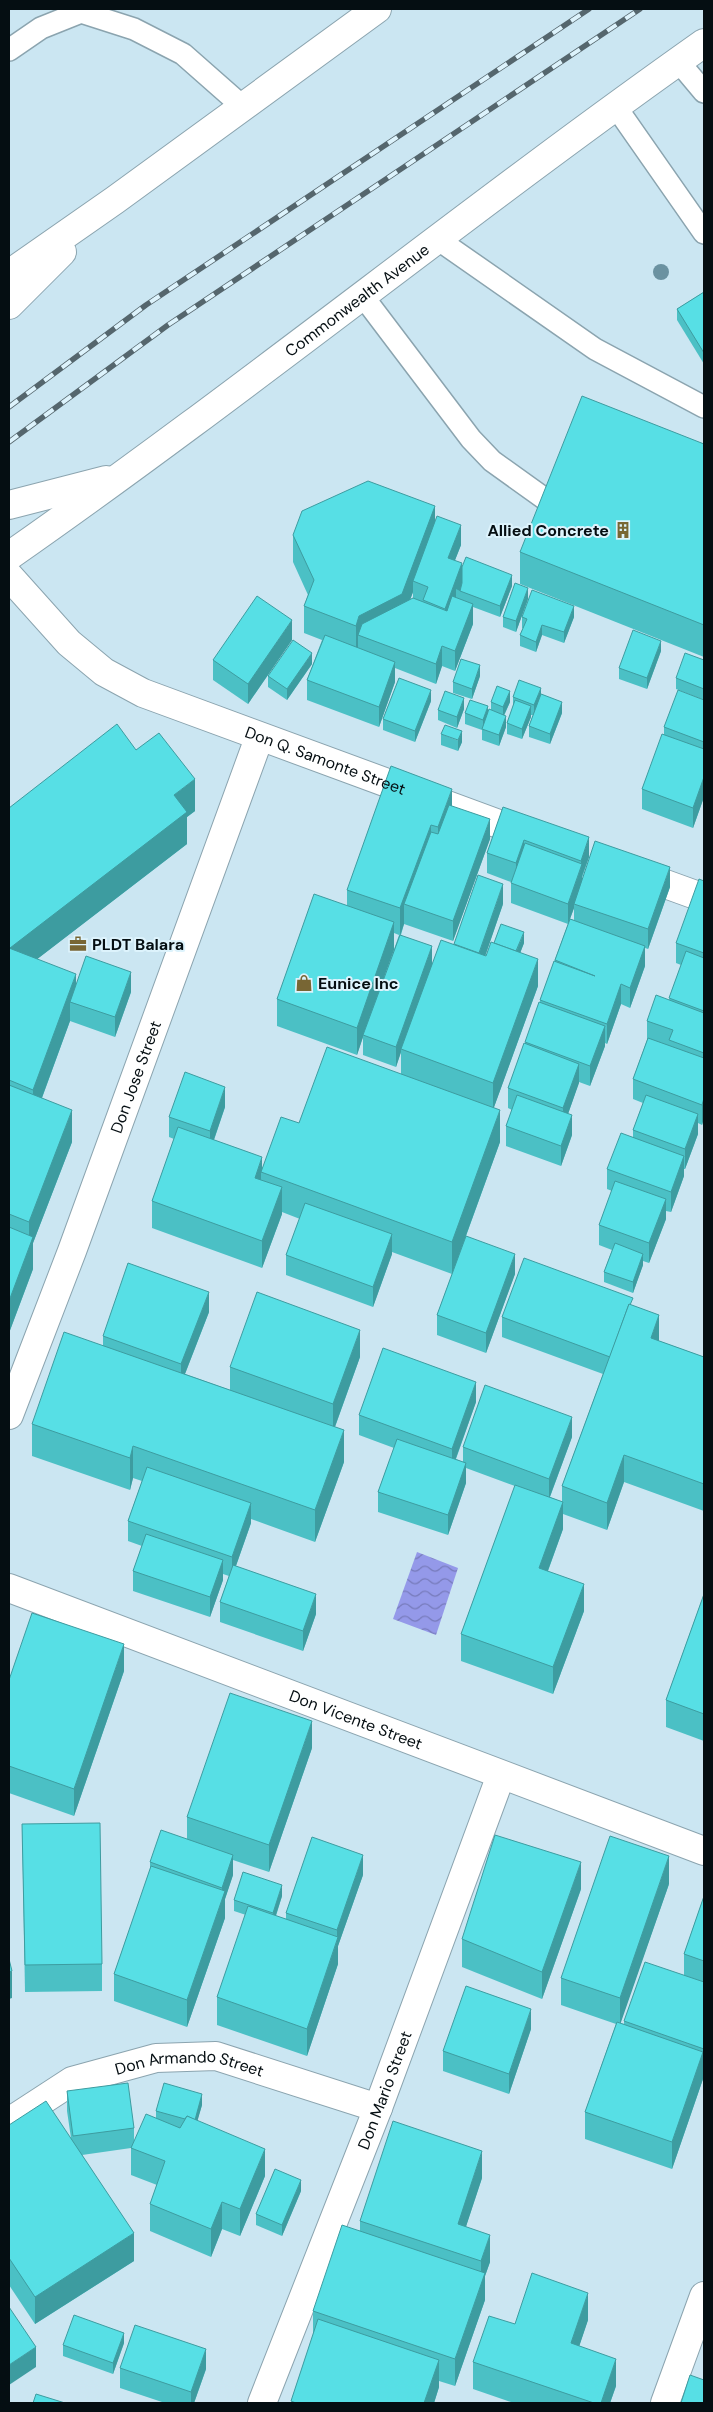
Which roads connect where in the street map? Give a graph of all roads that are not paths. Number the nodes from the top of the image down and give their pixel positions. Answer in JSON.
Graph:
{"nodes":[{"id":1,"x":377,"y":9,"type":"edge"},
{"id":2,"x":77,"y":10,"type":"edge"},
{"id":3,"x":704,"y":43,"type":"edge"},
{"id":4,"x":9,"y":50,"type":"edge"},
{"id":5,"x":678,"y":61,"type":"junction"},
{"id":6,"x":704,"y":92,"type":"edge"},
{"id":7,"x":242,"y":106,"type":"junction"},
{"id":8,"x":616,"y":107,"type":"junction"},
{"id":9,"x":115,"y":200,"type":"junction"},
{"id":10,"x":704,"y":233,"type":"edge"},
{"id":11,"x":436,"y":238,"type":"junction"},
{"id":12,"x":9,"y":274,"type":"edge"},
{"id":13,"x":362,"y":295,"type":"junction"},
{"id":14,"x":9,"y":304,"type":"edge"},
{"id":15,"x":704,"y":407,"type":"edge"},
{"id":16,"x":125,"y":475,"type":"junction"},
{"id":17,"x":545,"y":499,"type":"edge"},
{"id":18,"x":9,"y":506,"type":"edge"},
{"id":19,"x":9,"y":556,"type":"edge"},
{"id":20,"x":9,"y":576,"type":"edge"},
{"id":21,"x":259,"y":738,"type":"junction"},
{"id":22,"x":558,"y":846,"type":"edge"},
{"id":23,"x":614,"y":866,"type":"edge"},
{"id":24,"x":704,"y":898,"type":"edge"},
{"id":25,"x":9,"y":1415,"type":"edge"},
{"id":26,"x":9,"y":1588,"type":"edge"},
{"id":27,"x":501,"y":1775,"type":"junction"},
{"id":28,"x":704,"y":1851,"type":"edge"},
{"id":29,"x":378,"y":2108,"type":"junction"},
{"id":30,"x":9,"y":2122,"type":"edge"},
{"id":31,"x":704,"y":2296,"type":"edge"},
{"id":32,"x":262,"y":2403,"type":"edge"},
{"id":33,"x":665,"y":2403,"type":"edge"}],
"edges":[{"from":1,"to":7,"type":"street"},
{"from":2,"to":4,"type":"lane"},
{"from":2,"to":7,"type":"lane"},
{"from":3,"to":5,"type":"street","name":"Commonwealth Avenue"},
{"from":5,"to":6,"type":"lane"},
{"from":5,"to":8,"type":"street","name":"Commonwealth Avenue"},
{"from":7,"to":9,"type":"street"},
{"from":8,"to":10,"type":"lane"},
{"from":8,"to":11,"type":"street","name":"Commonwealth Avenue"},
{"from":9,"to":12,"type":"street"},
{"from":9,"to":14,"type":"street"},
{"from":11,"to":13,"type":"street","name":"Commonwealth Avenue"},
{"from":11,"to":15,"type":"lane"},
{"from":13,"to":16,"type":"street","name":"Commonwealth Avenue"},
{"from":13,"to":17,"type":"lane"},
{"from":16,"to":18,"type":"street"},
{"from":16,"to":19,"type":"street","name":"Commonwealth Avenue"},
{"from":20,"to":21,"type":"street","name":"Don Q. Samonte Street"},
{"from":21,"to":22,"type":"street","name":"Don Q. Samonte Street"},
{"from":21,"to":25,"type":"street","name":"Don Jose Street"},
{"from":23,"to":24,"type":"street"},
{"from":26,"to":27,"type":"street","name":"Don Vicente Street"},
{"from":27,"to":28,"type":"street","name":"Don Vicente Street"},
{"from":27,"to":29,"type":"street","name":"Don Mario Street"},
{"from":29,"to":30,"type":"street","name":"Don Armando Street"},
{"from":29,"to":32,"type":"street","name":"Don Mario Street"},
{"from":31,"to":33,"type":"street"}]}
